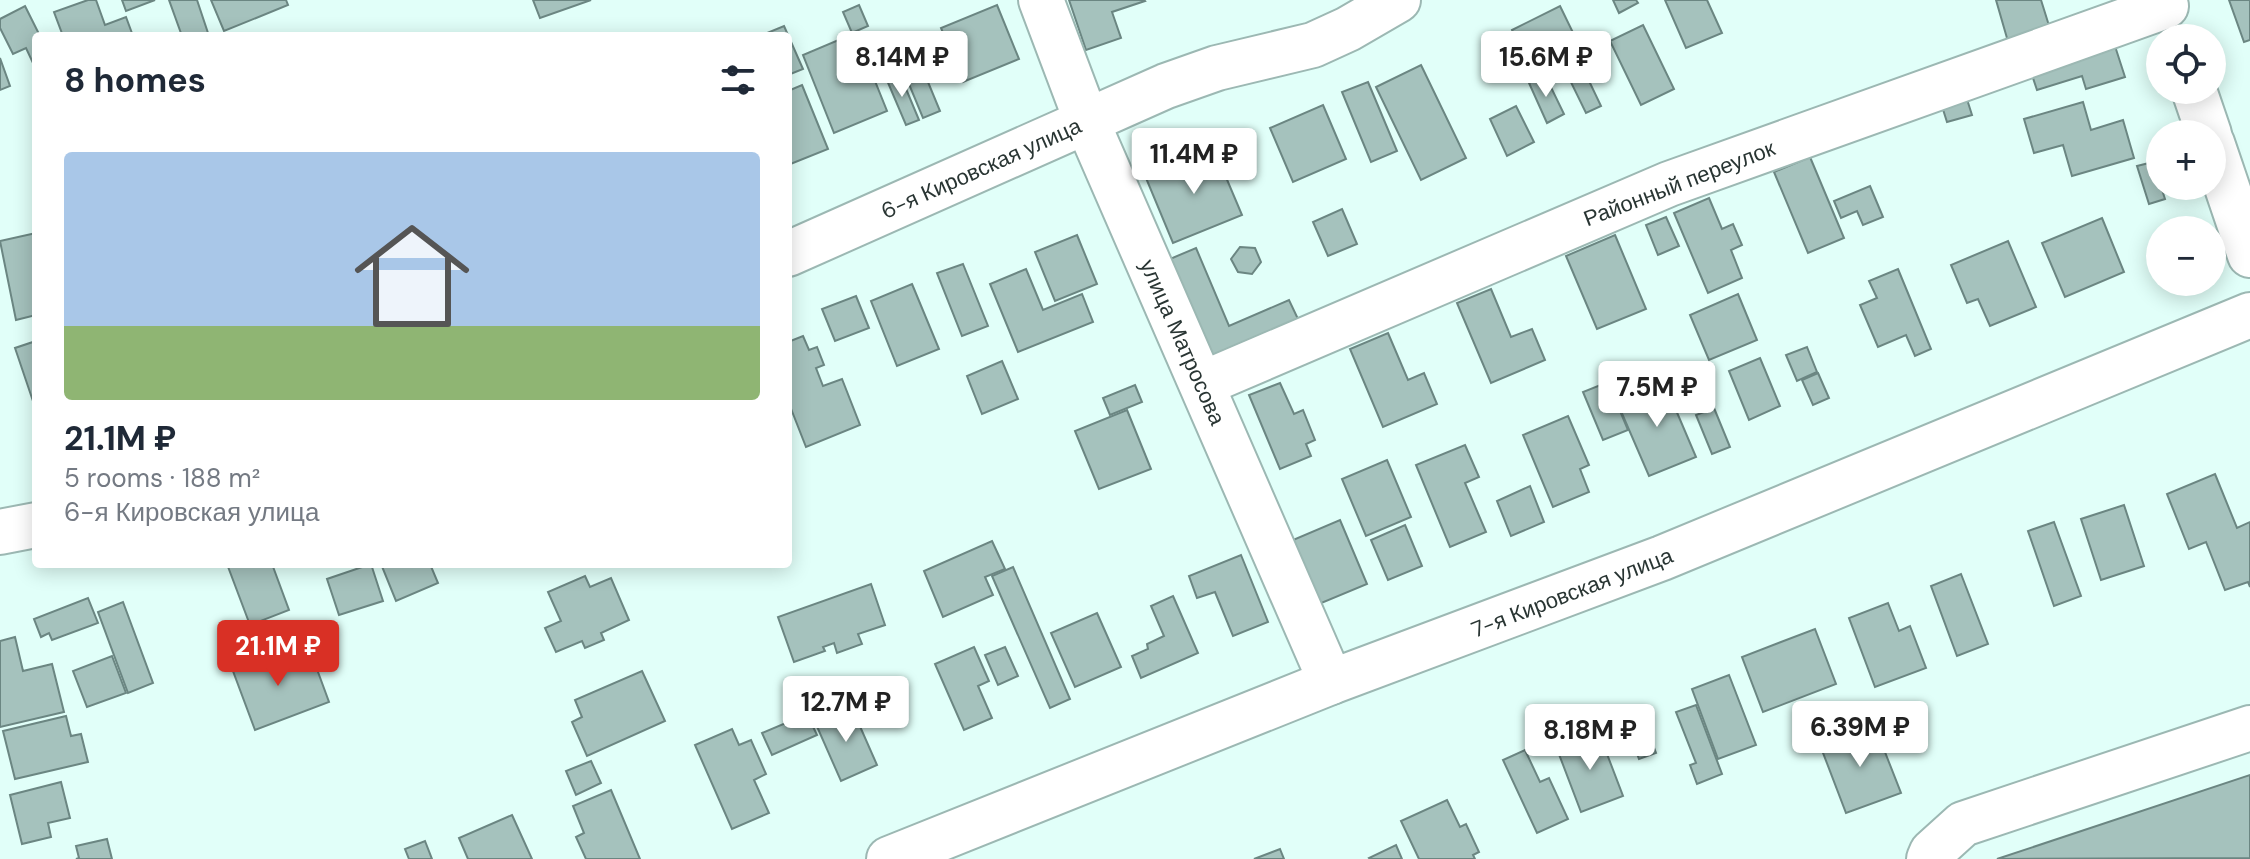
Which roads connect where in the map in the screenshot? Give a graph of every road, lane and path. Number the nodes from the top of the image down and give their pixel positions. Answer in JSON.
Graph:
{"nodes":[{"id":1,"x":1041,"y":0,"type":"edge"},
{"id":2,"x":1398,"y":0,"type":"edge"},
{"id":3,"x":2169,"y":15,"type":"edge"},
{"id":4,"x":1087,"y":122,"type":"junction"},
{"id":5,"x":2226,"y":162,"type":"edge"},
{"id":6,"x":792,"y":252,"type":"edge"},
{"id":7,"x":2250,"y":255,"type":"edge"},
{"id":8,"x":2250,"y":315,"type":"edge"},
{"id":9,"x":1202,"y":384,"type":"junction"},
{"id":10,"x":32,"y":526,"type":"edge"},
{"id":11,"x":0,"y":532,"type":"edge"},
{"id":12,"x":1331,"y":682,"type":"junction"},
{"id":13,"x":2250,"y":728,"type":"edge"},
{"id":14,"x":889,"y":859,"type":"edge"},
{"id":15,"x":1929,"y":859,"type":"edge"}],
"edges":[{"from":1,"to":4,"type":"street","name":"улица Матросова"},
{"from":2,"to":4,"type":"street","name":"6-я Кировская улица"},
{"from":3,"to":9,"type":"street","name":"Районный переулок"},
{"from":4,"to":6,"type":"street","name":"6-я Кировская улица"},
{"from":4,"to":9,"type":"street","name":"улица Матросова"},
{"from":5,"to":7,"type":"street"},
{"from":8,"to":12,"type":"street","name":"7-я Кировская улица"},
{"from":9,"to":12,"type":"street","name":"улица Матросова"},
{"from":10,"to":11,"type":"street"},
{"from":12,"to":14,"type":"street","name":"7-я Кировская улица"},
{"from":13,"to":15,"type":"street"}]}
